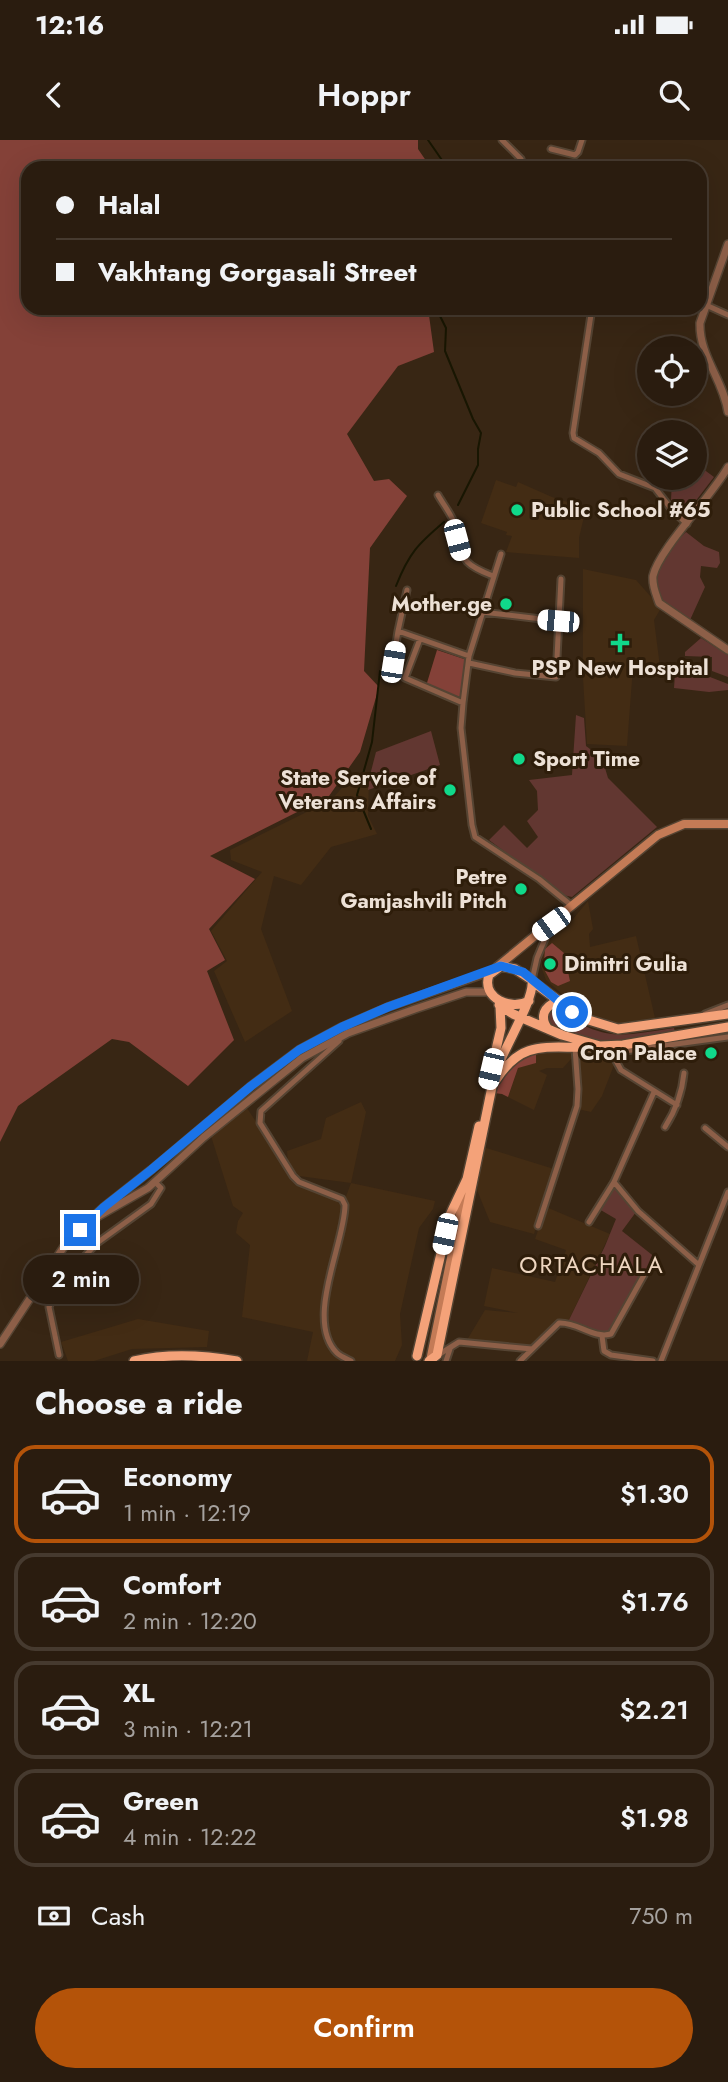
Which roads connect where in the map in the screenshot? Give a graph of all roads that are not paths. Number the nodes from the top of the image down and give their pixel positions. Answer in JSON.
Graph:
{"nodes":[{"id":1,"x":502,"y":140,"type":"edge"},
{"id":2,"x":582,"y":140,"type":"edge"},
{"id":3,"x":551,"y":149,"type":"dead end"},
{"id":4,"x":522,"y":161,"type":"edge"},
{"id":5,"x":727,"y":248,"type":"edge"},
{"id":6,"x":707,"y":302,"type":"edge"},
{"id":7,"x":707,"y":305,"type":"edge"},
{"id":8,"x":591,"y":315,"type":"edge"},
{"id":9,"x":703,"y":315,"type":"edge"},
{"id":10,"x":728,"y":315,"type":"edge"},
{"id":11,"x":727,"y":395,"type":"edge"},
{"id":12,"x":728,"y":412,"type":"edge"},
{"id":13,"x":728,"y":467,"type":"edge"},
{"id":14,"x":438,"y":495,"type":"dead end"},
{"id":15,"x":687,"y":524,"type":"junction"},
{"id":16,"x":501,"y":554,"type":"dead end"},
{"id":17,"x":493,"y":576,"type":"junction"},
{"id":18,"x":561,"y":579,"type":"dead end"},
{"id":19,"x":407,"y":590,"type":"dead end"},
{"id":20,"x":482,"y":612,"type":"junction"},
{"id":21,"x":558,"y":621,"type":"junction"},
{"id":22,"x":398,"y":631,"type":"junction"},
{"id":23,"x":420,"y":639,"type":"junction"},
{"id":24,"x":728,"y":650,"type":"edge"},
{"id":25,"x":469,"y":660,"type":"junction"},
{"id":26,"x":393,"y":662,"type":"dead end"},
{"id":27,"x":463,"y":703,"type":"junction"},
{"id":28,"x":728,"y":824,"type":"edge"},
{"id":29,"x":572,"y":906,"type":"junction"},
{"id":30,"x":551,"y":924,"type":"junction"},
{"id":31,"x":495,"y":969,"type":"junction"},
{"id":32,"x":533,"y":981,"type":"junction"},
{"id":33,"x":491,"y":994,"type":"junction"},
{"id":34,"x":529,"y":1001,"type":"junction"},
{"id":35,"x":561,"y":1004,"type":"junction"},
{"id":36,"x":728,"y":1005,"type":"edge"},
{"id":37,"x":499,"y":1006,"type":"junction"},
{"id":38,"x":728,"y":1014,"type":"edge"},
{"id":39,"x":521,"y":1017,"type":"junction"},
{"id":40,"x":696,"y":1017,"type":"junction"},
{"id":41,"x":728,"y":1027,"type":"edge"},
{"id":42,"x":548,"y":1029,"type":"junction"},
{"id":43,"x":348,"y":1033,"type":"junction"},
{"id":44,"x":728,"y":1037,"type":"edge"},
{"id":45,"x":575,"y":1048,"type":"junction"},
{"id":46,"x":606,"y":1048,"type":"junction"},
{"id":47,"x":684,"y":1073,"type":"dead end"},
{"id":48,"x":492,"y":1088,"type":"junction"},
{"id":49,"x":654,"y":1092,"type":"junction"},
{"id":50,"x":677,"y":1105,"type":"junction"},
{"id":51,"x":665,"y":1127,"type":"dead end"},
{"id":52,"x":705,"y":1128,"type":"dead end"},
{"id":53,"x":728,"y":1147,"type":"edge"},
{"id":54,"x":155,"y":1168,"type":"junction"},
{"id":55,"x":165,"y":1172,"type":"junction"},
{"id":56,"x":467,"y":1179,"type":"junction"},
{"id":57,"x":156,"y":1180,"type":"junction"},
{"id":58,"x":614,"y":1182,"type":"junction"},
{"id":59,"x":728,"y":1192,"type":"edge"},
{"id":60,"x":90,"y":1220,"type":"junction"},
{"id":61,"x":589,"y":1222,"type":"dead end"},
{"id":62,"x":538,"y":1226,"type":"dead end"},
{"id":63,"x":699,"y":1265,"type":"junction"},
{"id":64,"x":644,"y":1275,"type":"dead end"},
{"id":65,"x":601,"y":1336,"type":"junction"},
{"id":66,"x":0,"y":1343,"type":"edge"},
{"id":67,"x":450,"y":1349,"type":"junction"},
{"id":68,"x":532,"y":1349,"type":"junction"},
{"id":69,"x":59,"y":1354,"type":"dead end"},
{"id":70,"x":414,"y":1359,"type":"edge"},
{"id":71,"x":434,"y":1360,"type":"edge"},
{"id":72,"x":134,"y":1361,"type":"edge"},
{"id":73,"x":237,"y":1361,"type":"edge"},
{"id":74,"x":351,"y":1361,"type":"edge"},
{"id":75,"x":520,"y":1361,"type":"edge"},
{"id":76,"x":653,"y":1361,"type":"edge"},
{"id":77,"x":661,"y":1361,"type":"edge"}],
"edges":[{"from":1,"to":4,"type":"street"},
{"from":2,"to":3,"type":"street"},
{"from":5,"to":6,"type":"street"},
{"from":7,"to":10,"type":"street"},
{"from":8,"to":15,"type":"street"},
{"from":9,"to":11,"type":"street"},
{"from":11,"to":12,"type":"street"},
{"from":13,"to":15,"type":"street"},
{"from":14,"to":17,"type":"street"},
{"from":15,"to":24,"type":"street"},
{"from":16,"to":17,"type":"street"},
{"from":17,"to":20,"type":"street"},
{"from":18,"to":21,"type":"street"},
{"from":19,"to":22,"type":"street"},
{"from":20,"to":21,"type":"street"},
{"from":20,"to":25,"type":"street"},
{"from":21,"to":25,"type":"street"},
{"from":22,"to":23,"type":"street"},
{"from":22,"to":26,"type":"street"},
{"from":23,"to":25,"type":"street"},
{"from":23,"to":27,"type":"street"},
{"from":25,"to":27,"type":"street"},
{"from":27,"to":29,"type":"street"},
{"from":28,"to":29,"type":"main road"},
{"from":29,"to":30,"type":"main road"},
{"from":30,"to":31,"type":"main road"},
{"from":30,"to":32,"type":"street"},
{"from":31,"to":32,"type":"highway"},
{"from":31,"to":33,"type":"highway"},
{"from":31,"to":54,"type":"street"},
{"from":32,"to":34,"type":"highway"},
{"from":32,"to":35,"type":"highway"},
{"from":33,"to":34,"type":"highway"},
{"from":33,"to":37,"type":"highway"},
{"from":33,"to":43,"type":"street"},
{"from":34,"to":39,"type":"highway"},
{"from":35,"to":40,"type":"highway"},
{"from":35,"to":42,"type":"highway"},
{"from":36,"to":40,"type":"street"},
{"from":37,"to":39,"type":"highway"},
{"from":37,"to":56,"type":"highway"},
{"from":38,"to":40,"type":"highway"},
{"from":39,"to":42,"type":"highway"},
{"from":39,"to":48,"type":"highway"},
{"from":41,"to":46,"type":"highway"},
{"from":42,"to":46,"type":"highway"},
{"from":43,"to":55,"type":"street"},
{"from":43,"to":74,"type":"street"},
{"from":44,"to":46,"type":"street"},
{"from":45,"to":46,"type":"highway"},
{"from":45,"to":48,"type":"highway"},
{"from":45,"to":62,"type":"street"},
{"from":46,"to":49,"type":"street"},
{"from":47,"to":50,"type":"street"},
{"from":48,"to":71,"type":"highway"},
{"from":49,"to":50,"type":"street"},
{"from":49,"to":58,"type":"street"},
{"from":50,"to":51,"type":"street"},
{"from":52,"to":53,"type":"street"},
{"from":54,"to":55,"type":"street"},
{"from":54,"to":57,"type":"street"},
{"from":54,"to":60,"type":"street"},
{"from":55,"to":57,"type":"street"},
{"from":56,"to":70,"type":"highway"},
{"from":56,"to":71,"type":"main road"},
{"from":57,"to":60,"type":"street"},
{"from":57,"to":69,"type":"street"},
{"from":58,"to":61,"type":"street"},
{"from":58,"to":63,"type":"street"},
{"from":59,"to":63,"type":"street"},
{"from":60,"to":66,"type":"street"},
{"from":63,"to":77,"type":"street"},
{"from":64,"to":65,"type":"street"},
{"from":65,"to":68,"type":"street"},
{"from":65,"to":76,"type":"street"},
{"from":67,"to":68,"type":"street"},
{"from":67,"to":71,"type":"street"},
{"from":67,"to":71,"type":"street"},
{"from":68,"to":75,"type":"street"},
{"from":70,"to":71,"type":"highway"},
{"from":72,"to":73,"type":"highway"}]}
